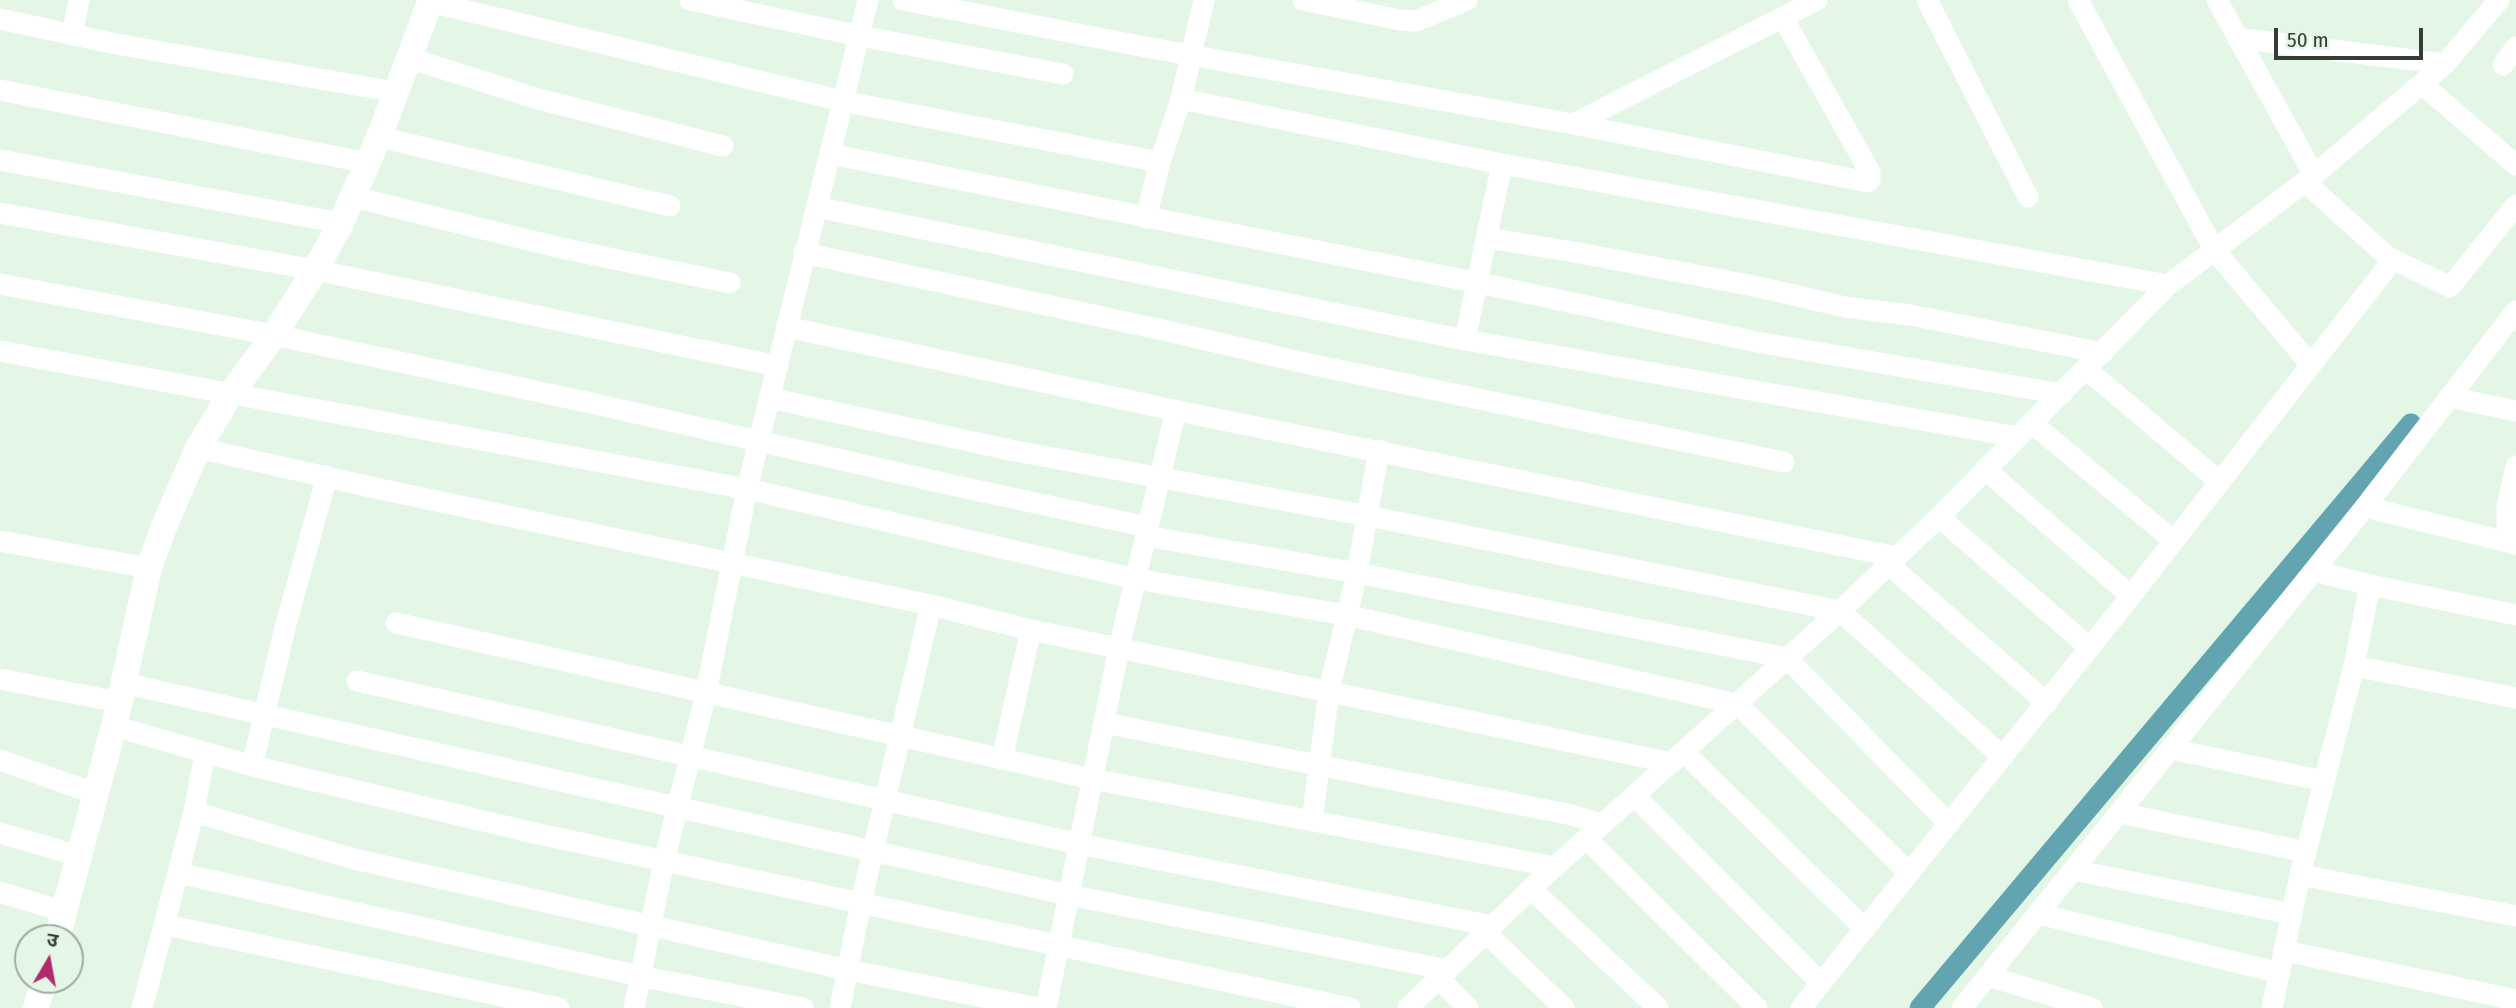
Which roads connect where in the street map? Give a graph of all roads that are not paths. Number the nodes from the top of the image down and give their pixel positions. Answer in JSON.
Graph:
{"nodes":[{"id":1,"x":79,"y":0,"type":"edge"},
{"id":2,"x":690,"y":0,"type":"edge"},
{"id":3,"x":868,"y":0,"type":"edge"},
{"id":4,"x":903,"y":0,"type":"edge"},
{"id":5,"x":1204,"y":0,"type":"edge"},
{"id":6,"x":1303,"y":0,"type":"edge"},
{"id":7,"x":1467,"y":0,"type":"edge"},
{"id":8,"x":1817,"y":0,"type":"edge"},
{"id":9,"x":1927,"y":0,"type":"edge"},
{"id":10,"x":2078,"y":0,"type":"edge"},
{"id":11,"x":2217,"y":0,"type":"edge"},
{"id":12,"x":2499,"y":0,"type":"edge"},
{"id":13,"x":430,"y":1,"type":"edge"},
{"id":14,"x":1783,"y":18,"type":"junction"},
{"id":15,"x":0,"y":19,"type":"edge"},
{"id":16,"x":72,"y":35,"type":"junction"},
{"id":17,"x":860,"y":36,"type":"junction"},
{"id":18,"x":2237,"y":38,"type":"junction"},
{"id":19,"x":2516,"y":47,"type":"edge"},
{"id":20,"x":1192,"y":54,"type":"junction"},
{"id":21,"x":409,"y":58,"type":"junction"},
{"id":22,"x":2445,"y":64,"type":"junction"},
{"id":23,"x":2502,"y":65,"type":"dead end"},
{"id":24,"x":1063,"y":74,"type":"dead end"},
{"id":25,"x":2421,"y":84,"type":"junction"},
{"id":26,"x":0,"y":90,"type":"edge"},
{"id":27,"x":396,"y":92,"type":"junction"},
{"id":28,"x":1181,"y":99,"type":"junction"},
{"id":29,"x":842,"y":101,"type":"junction"},
{"id":30,"x":1573,"y":124,"type":"junction"},
{"id":31,"x":379,"y":137,"type":"junction"},
{"id":32,"x":723,"y":146,"type":"dead end"},
{"id":33,"x":830,"y":154,"type":"junction"},
{"id":34,"x":0,"y":160,"type":"edge"},
{"id":35,"x":1160,"y":162,"type":"junction"},
{"id":36,"x":369,"y":163,"type":"junction"},
{"id":37,"x":1502,"y":164,"type":"junction"},
{"id":38,"x":2516,"y":165,"type":"edge"},
{"id":39,"x":2309,"y":178,"type":"junction"},
{"id":40,"x":353,"y":197,"type":"junction"},
{"id":41,"x":2028,"y":197,"type":"dead end"},
{"id":42,"x":2516,"y":205,"type":"edge"},
{"id":43,"x":670,"y":206,"type":"dead end"},
{"id":44,"x":816,"y":207,"type":"junction"},
{"id":45,"x":0,"y":213,"type":"edge"},
{"id":46,"x":1146,"y":218,"type":"junction"},
{"id":47,"x":341,"y":223,"type":"junction"},
{"id":48,"x":1487,"y":238,"type":"junction"},
{"id":49,"x":2215,"y":251,"type":"junction"},
{"id":50,"x":804,"y":253,"type":"junction"},
{"id":51,"x":2389,"y":257,"type":"junction"},
{"id":52,"x":315,"y":270,"type":"junction"},
{"id":53,"x":1479,"y":282,"type":"junction"},
{"id":54,"x":730,"y":283,"type":"dead end"},
{"id":55,"x":0,"y":285,"type":"edge"},
{"id":56,"x":2168,"y":285,"type":"junction"},
{"id":57,"x":2516,"y":311,"type":"edge"},
{"id":58,"x":786,"y":327,"type":"junction"},
{"id":59,"x":274,"y":335,"type":"junction"},
{"id":60,"x":1465,"y":340,"type":"junction"},
{"id":61,"x":0,"y":351,"type":"edge"},
{"id":62,"x":2103,"y":353,"type":"junction"},
{"id":63,"x":2311,"y":365,"type":"junction"},
{"id":64,"x":778,"y":366,"type":"junction"},
{"id":65,"x":2086,"y":369,"type":"junction"},
{"id":66,"x":2062,"y":394,"type":"junction"},
{"id":67,"x":230,"y":395,"type":"junction"},
{"id":68,"x":2449,"y":397,"type":"junction"},
{"id":69,"x":769,"y":398,"type":"junction"},
{"id":70,"x":1178,"y":411,"type":"junction"},
{"id":71,"x":2516,"y":411,"type":"edge"},
{"id":72,"x":2026,"y":430,"type":"junction"},
{"id":73,"x":759,"y":442,"type":"junction"},
{"id":74,"x":198,"y":448,"type":"junction"},
{"id":75,"x":1379,"y":450,"type":"junction"},
{"id":76,"x":1784,"y":462,"type":"dead end"},
{"id":77,"x":2516,"y":466,"type":"edge"},
{"id":78,"x":1987,"y":471,"type":"junction"},
{"id":79,"x":1160,"y":476,"type":"junction"},
{"id":80,"x":327,"y":477,"type":"junction"},
{"id":81,"x":2220,"y":482,"type":"junction"},
{"id":82,"x":747,"y":489,"type":"junction"},
{"id":83,"x":2365,"y":508,"type":"junction"},
{"id":84,"x":1368,"y":516,"type":"junction"},
{"id":85,"x":1939,"y":517,"type":"junction"},
{"id":86,"x":1147,"y":531,"type":"junction"},
{"id":87,"x":0,"y":541,"type":"edge"},
{"id":88,"x":2174,"y":541,"type":"junction"},
{"id":89,"x":2512,"y":543,"type":"edge"},
{"id":90,"x":1893,"y":560,"type":"junction"},
{"id":91,"x":731,"y":563,"type":"junction"},
{"id":92,"x":149,"y":568,"type":"junction"},
{"id":93,"x":2314,"y":571,"type":"junction"},
{"id":94,"x":1356,"y":573,"type":"junction"},
{"id":95,"x":1136,"y":579,"type":"junction"},
{"id":96,"x":2371,"y":585,"type":"junction"},
{"id":97,"x":2131,"y":596,"type":"junction"},
{"id":98,"x":931,"y":605,"type":"junction"},
{"id":99,"x":1840,"y":611,"type":"junction"},
{"id":100,"x":1346,"y":615,"type":"junction"},
{"id":101,"x":2516,"y":615,"type":"edge"},
{"id":102,"x":396,"y":623,"type":"dead end"},
{"id":103,"x":1031,"y":630,"type":"junction"},
{"id":104,"x":1119,"y":648,"type":"junction"},
{"id":105,"x":2090,"y":648,"type":"junction"},
{"id":106,"x":1787,"y":658,"type":"junction"},
{"id":107,"x":2354,"y":666,"type":"junction"},
{"id":108,"x":0,"y":679,"type":"edge"},
{"id":109,"x":357,"y":681,"type":"dead end"},
{"id":110,"x":1329,"y":691,"type":"junction"},
{"id":111,"x":706,"y":693,"type":"junction"},
{"id":112,"x":2516,"y":698,"type":"edge"},
{"id":113,"x":119,"y":703,"type":"junction"},
{"id":114,"x":2046,"y":703,"type":"junction"},
{"id":115,"x":1737,"y":704,"type":"junction"},
{"id":116,"x":263,"y":715,"type":"junction"},
{"id":117,"x":1104,"y":723,"type":"junction"},
{"id":118,"x":901,"y":736,"type":"junction"},
{"id":119,"x":2171,"y":749,"type":"junction"},
{"id":120,"x":205,"y":753,"type":"junction"},
{"id":121,"x":691,"y":757,"type":"junction"},
{"id":122,"x":2003,"y":757,"type":"junction"},
{"id":123,"x":1678,"y":758,"type":"junction"},
{"id":124,"x":1002,"y":759,"type":"junction"},
{"id":125,"x":0,"y":760,"type":"edge"},
{"id":126,"x":252,"y":766,"type":"junction"},
{"id":127,"x":1319,"y":767,"type":"junction"},
{"id":128,"x":1092,"y":779,"type":"junction"},
{"id":129,"x":2324,"y":781,"type":"junction"},
{"id":130,"x":96,"y":794,"type":"junction"},
{"id":131,"x":1635,"y":796,"type":"junction"},
{"id":132,"x":884,"y":801,"type":"junction"},
{"id":133,"x":678,"y":808,"type":"junction"},
{"id":134,"x":194,"y":812,"type":"junction"},
{"id":135,"x":2120,"y":813,"type":"junction"},
{"id":136,"x":1312,"y":821,"type":"junction"},
{"id":137,"x":1949,"y":824,"type":"junction"},
{"id":138,"x":0,"y":832,"type":"edge"},
{"id":139,"x":1595,"y":832,"type":"junction"},
{"id":140,"x":1079,"y":844,"type":"junction"},
{"id":141,"x":873,"y":851,"type":"junction"},
{"id":142,"x":2306,"y":852,"type":"junction"},
{"id":143,"x":79,"y":856,"type":"junction"},
{"id":144,"x":664,"y":861,"type":"junction"},
{"id":145,"x":1555,"y":867,"type":"junction"},
{"id":146,"x":2073,"y":870,"type":"junction"},
{"id":147,"x":178,"y":873,"type":"junction"},
{"id":148,"x":1909,"y":873,"type":"junction"},
{"id":149,"x":2300,"y":875,"type":"junction"},
{"id":150,"x":1531,"y":889,"type":"junction"},
{"id":151,"x":0,"y":892,"type":"edge"},
{"id":152,"x":1069,"y":895,"type":"junction"},
{"id":153,"x":861,"y":902,"type":"junction"},
{"id":154,"x":65,"y":912,"type":"junction"},
{"id":155,"x":2039,"y":914,"type":"junction"},
{"id":156,"x":2292,"y":914,"type":"junction"},
{"id":157,"x":2516,"y":916,"type":"edge"},
{"id":158,"x":61,"y":924,"type":"edge"},
{"id":159,"x":650,"y":924,"type":"junction"},
{"id":160,"x":166,"y":925,"type":"junction"},
{"id":161,"x":1489,"y":929,"type":"junction"},
{"id":162,"x":1865,"y":929,"type":"junction"},
{"id":163,"x":1057,"y":944,"type":"junction"},
{"id":164,"x":2285,"y":951,"type":"junction"},
{"id":165,"x":848,"y":970,"type":"junction"},
{"id":166,"x":2280,"y":972,"type":"junction"},
{"id":167,"x":1443,"y":974,"type":"junction"},
{"id":168,"x":639,"y":976,"type":"junction"},
{"id":169,"x":1988,"y":976,"type":"junction"},
{"id":170,"x":1814,"y":999,"type":"edge"},
{"id":171,"x":2516,"y":1000,"type":"edge"},
{"id":172,"x":1297,"y":1002,"type":"edge"},
{"id":173,"x":142,"y":1008,"type":"edge"},
{"id":174,"x":559,"y":1008,"type":"edge"},
{"id":175,"x":634,"y":1008,"type":"edge"},
{"id":176,"x":803,"y":1008,"type":"edge"},
{"id":177,"x":840,"y":1008,"type":"edge"},
{"id":178,"x":1038,"y":1008,"type":"edge"},
{"id":179,"x":1046,"y":1008,"type":"edge"},
{"id":180,"x":1350,"y":1008,"type":"edge"},
{"id":181,"x":1408,"y":1008,"type":"edge"},
{"id":182,"x":1468,"y":1008,"type":"edge"},
{"id":183,"x":1563,"y":1008,"type":"edge"},
{"id":184,"x":1658,"y":1008,"type":"edge"},
{"id":185,"x":1757,"y":1008,"type":"edge"},
{"id":186,"x":1962,"y":1008,"type":"edge"},
{"id":187,"x":2092,"y":1008,"type":"edge"},
{"id":188,"x":2273,"y":1008,"type":"edge"}],
"edges":[{"from":1,"to":16,"type":"street"},
{"from":2,"to":17,"type":"street"},
{"from":3,"to":17,"type":"street"},
{"from":4,"to":20,"type":"street"},
{"from":5,"to":20,"type":"street"},
{"from":6,"to":7,"type":"street"},
{"from":8,"to":14,"type":"street"},
{"from":9,"to":41,"type":"street"},
{"from":10,"to":49,"type":"street"},
{"from":11,"to":18,"type":"street"},
{"from":12,"to":22,"type":"street"},
{"from":13,"to":21,"type":"street"},
{"from":13,"to":29,"type":"street"},
{"from":14,"to":30,"type":"street"},
{"from":14,"to":30,"type":"street"},
{"from":15,"to":16,"type":"street"},
{"from":16,"to":27,"type":"street"},
{"from":17,"to":24,"type":"street"},
{"from":17,"to":29,"type":"street"},
{"from":18,"to":22,"type":"street"},
{"from":18,"to":39,"type":"street"},
{"from":19,"to":23,"type":"street"},
{"from":20,"to":28,"type":"street"},
{"from":20,"to":30,"type":"street"},
{"from":21,"to":27,"type":"street"},
{"from":21,"to":32,"type":"street"},
{"from":22,"to":25,"type":"street"},
{"from":25,"to":38,"type":"street"},
{"from":25,"to":39,"type":"street"},
{"from":26,"to":36,"type":"street"},
{"from":27,"to":31,"type":"street"},
{"from":28,"to":35,"type":"street"},
{"from":28,"to":37,"type":"street"},
{"from":29,"to":33,"type":"street"},
{"from":29,"to":35,"type":"street"},
{"from":31,"to":36,"type":"street"},
{"from":31,"to":43,"type":"street"},
{"from":33,"to":44,"type":"street"},
{"from":33,"to":46,"type":"street"},
{"from":34,"to":47,"type":"street"},
{"from":35,"to":46,"type":"street"},
{"from":36,"to":40,"type":"street"},
{"from":37,"to":48,"type":"street"},
{"from":37,"to":56,"type":"street"},
{"from":39,"to":49,"type":"street"},
{"from":39,"to":51,"type":"street"},
{"from":40,"to":47,"type":"street"},
{"from":40,"to":54,"type":"street"},
{"from":42,"to":51,"type":"street"},
{"from":44,"to":50,"type":"street"},
{"from":44,"to":60,"type":"street"},
{"from":45,"to":52,"type":"street"},
{"from":46,"to":53,"type":"street"},
{"from":47,"to":52,"type":"street"},
{"from":48,"to":53,"type":"street"},
{"from":48,"to":62,"type":"street"},
{"from":49,"to":56,"type":"street"},
{"from":49,"to":63,"type":"street"},
{"from":50,"to":58,"type":"street"},
{"from":50,"to":76,"type":"street"},
{"from":51,"to":63,"type":"street"},
{"from":52,"to":59,"type":"street"},
{"from":52,"to":64,"type":"street"},
{"from":53,"to":60,"type":"street"},
{"from":53,"to":66,"type":"street"},
{"from":55,"to":59,"type":"street"},
{"from":56,"to":62,"type":"street"},
{"from":57,"to":68,"type":"street"},
{"from":58,"to":64,"type":"street"},
{"from":58,"to":70,"type":"street"},
{"from":59,"to":67,"type":"street"},
{"from":59,"to":73,"type":"street"},
{"from":60,"to":72,"type":"street"},
{"from":61,"to":67,"type":"street"},
{"from":62,"to":65,"type":"street"},
{"from":63,"to":81,"type":"street"},
{"from":64,"to":69,"type":"street"},
{"from":65,"to":66,"type":"street"},
{"from":65,"to":81,"type":"street"},
{"from":66,"to":72,"type":"street"},
{"from":67,"to":74,"type":"street"},
{"from":67,"to":82,"type":"street"},
{"from":68,"to":71,"type":"street"},
{"from":68,"to":83,"type":"street"},
{"from":69,"to":73,"type":"street"},
{"from":69,"to":79,"type":"street"},
{"from":70,"to":75,"type":"street"},
{"from":70,"to":79,"type":"street"},
{"from":72,"to":78,"type":"street"},
{"from":72,"to":88,"type":"street"},
{"from":73,"to":82,"type":"street"},
{"from":73,"to":86,"type":"street"},
{"from":74,"to":80,"type":"street"},
{"from":74,"to":92,"type":"street"},
{"from":75,"to":84,"type":"street"},
{"from":75,"to":90,"type":"street"},
{"from":77,"to":89,"type":"street"},
{"from":78,"to":85,"type":"street"},
{"from":78,"to":97,"type":"street"},
{"from":79,"to":84,"type":"street"},
{"from":79,"to":86,"type":"street"},
{"from":80,"to":91,"type":"street"},
{"from":80,"to":116,"type":"street"},
{"from":81,"to":88,"type":"street"},
{"from":82,"to":91,"type":"street"},
{"from":82,"to":95,"type":"street"},
{"from":83,"to":89,"type":"street"},
{"from":83,"to":93,"type":"street"},
{"from":84,"to":94,"type":"street"},
{"from":84,"to":99,"type":"street"},
{"from":85,"to":90,"type":"street"},
{"from":85,"to":105,"type":"street"},
{"from":86,"to":94,"type":"street"},
{"from":86,"to":95,"type":"street"},
{"from":87,"to":92,"type":"street"},
{"from":88,"to":97,"type":"street"},
{"from":90,"to":99,"type":"street"},
{"from":90,"to":114,"type":"street"},
{"from":91,"to":98,"type":"street"},
{"from":91,"to":111,"type":"street"},
{"from":92,"to":113,"type":"street"},
{"from":93,"to":96,"type":"street"},
{"from":93,"to":119,"type":"street"},
{"from":94,"to":100,"type":"street"},
{"from":94,"to":106,"type":"street"},
{"from":95,"to":100,"type":"street"},
{"from":95,"to":104,"type":"street"},
{"from":96,"to":101,"type":"street"},
{"from":96,"to":107,"type":"street"},
{"from":97,"to":105,"type":"street"},
{"from":98,"to":103,"type":"street"},
{"from":98,"to":118,"type":"street"},
{"from":99,"to":106,"type":"street"},
{"from":99,"to":122,"type":"street"},
{"from":100,"to":110,"type":"street"},
{"from":100,"to":115,"type":"street"},
{"from":102,"to":111,"type":"street"},
{"from":103,"to":104,"type":"street"},
{"from":103,"to":124,"type":"street"},
{"from":104,"to":110,"type":"street"},
{"from":104,"to":117,"type":"street"},
{"from":105,"to":114,"type":"street"},
{"from":106,"to":115,"type":"street"},
{"from":106,"to":137,"type":"street"},
{"from":107,"to":112,"type":"street"},
{"from":107,"to":129,"type":"street"},
{"from":108,"to":113,"type":"street"},
{"from":109,"to":121,"type":"street"},
{"from":110,"to":123,"type":"street"},
{"from":110,"to":127,"type":"street"},
{"from":111,"to":118,"type":"street"},
{"from":111,"to":121,"type":"street"},
{"from":113,"to":116,"type":"street"},
{"from":113,"to":120,"type":"street"},
{"from":113,"to":130,"type":"street"},
{"from":114,"to":122,"type":"street"},
{"from":115,"to":123,"type":"street"},
{"from":115,"to":148,"type":"street"},
{"from":116,"to":126,"type":"street"},
{"from":116,"to":133,"type":"street"},
{"from":117,"to":127,"type":"street"},
{"from":117,"to":128,"type":"street"},
{"from":118,"to":124,"type":"street"},
{"from":118,"to":132,"type":"street"},
{"from":119,"to":129,"type":"street"},
{"from":119,"to":135,"type":"street"},
{"from":120,"to":126,"type":"street"},
{"from":120,"to":134,"type":"street"},
{"from":121,"to":132,"type":"street"},
{"from":121,"to":133,"type":"street"},
{"from":122,"to":137,"type":"street"},
{"from":123,"to":131,"type":"street"},
{"from":123,"to":162,"type":"street"},
{"from":124,"to":128,"type":"street"},
{"from":125,"to":130,"type":"street"},
{"from":126,"to":144,"type":"street"},
{"from":127,"to":136,"type":"street"},
{"from":127,"to":139,"type":"street"},
{"from":128,"to":136,"type":"street"},
{"from":128,"to":140,"type":"street"},
{"from":129,"to":142,"type":"street"},
{"from":130,"to":143,"type":"street"},
{"from":131,"to":139,"type":"street"},
{"from":131,"to":170,"type":"street"},
{"from":132,"to":140,"type":"street"},
{"from":132,"to":141,"type":"street"},
{"from":133,"to":141,"type":"street"},
{"from":133,"to":144,"type":"street"},
{"from":134,"to":147,"type":"street"},
{"from":134,"to":159,"type":"street"},
{"from":135,"to":142,"type":"street"},
{"from":135,"to":146,"type":"street"},
{"from":136,"to":145,"type":"street"},
{"from":137,"to":148,"type":"street"},
{"from":138,"to":143,"type":"street"},
{"from":139,"to":145,"type":"street"},
{"from":139,"to":185,"type":"street"},
{"from":140,"to":152,"type":"street"},
{"from":140,"to":161,"type":"street"},
{"from":141,"to":152,"type":"street"},
{"from":141,"to":153,"type":"street"},
{"from":142,"to":149,"type":"street"},
{"from":143,"to":154,"type":"street"},
{"from":144,"to":153,"type":"street"},
{"from":144,"to":159,"type":"street"},
{"from":145,"to":150,"type":"street"},
{"from":146,"to":155,"type":"street"},
{"from":146,"to":156,"type":"street"},
{"from":147,"to":160,"type":"street"},
{"from":147,"to":168,"type":"street"},
{"from":148,"to":162,"type":"street"},
{"from":149,"to":156,"type":"street"},
{"from":149,"to":157,"type":"street"},
{"from":150,"to":161,"type":"street"},
{"from":150,"to":184,"type":"street"},
{"from":151,"to":154,"type":"street"},
{"from":152,"to":163,"type":"street"},
{"from":152,"to":167,"type":"street"},
{"from":153,"to":163,"type":"street"},
{"from":153,"to":165,"type":"street"},
{"from":154,"to":158,"type":"street"},
{"from":155,"to":166,"type":"street"},
{"from":155,"to":169,"type":"street"},
{"from":156,"to":164,"type":"street"},
{"from":159,"to":165,"type":"street"},
{"from":159,"to":168,"type":"street"},
{"from":160,"to":173,"type":"street"},
{"from":160,"to":174,"type":"street"},
{"from":161,"to":167,"type":"street"},
{"from":161,"to":183,"type":"street"},
{"from":162,"to":170,"type":"street"},
{"from":163,"to":172,"type":"street"},
{"from":163,"to":179,"type":"street"},
{"from":164,"to":166,"type":"street"},
{"from":164,"to":171,"type":"street"},
{"from":165,"to":177,"type":"street"},
{"from":165,"to":178,"type":"street"},
{"from":166,"to":188,"type":"street"},
{"from":167,"to":181,"type":"street"},
{"from":167,"to":182,"type":"street"},
{"from":168,"to":175,"type":"street"},
{"from":168,"to":176,"type":"street"},
{"from":169,"to":186,"type":"street"},
{"from":169,"to":187,"type":"street"},
{"from":172,"to":180,"type":"street"}]}
